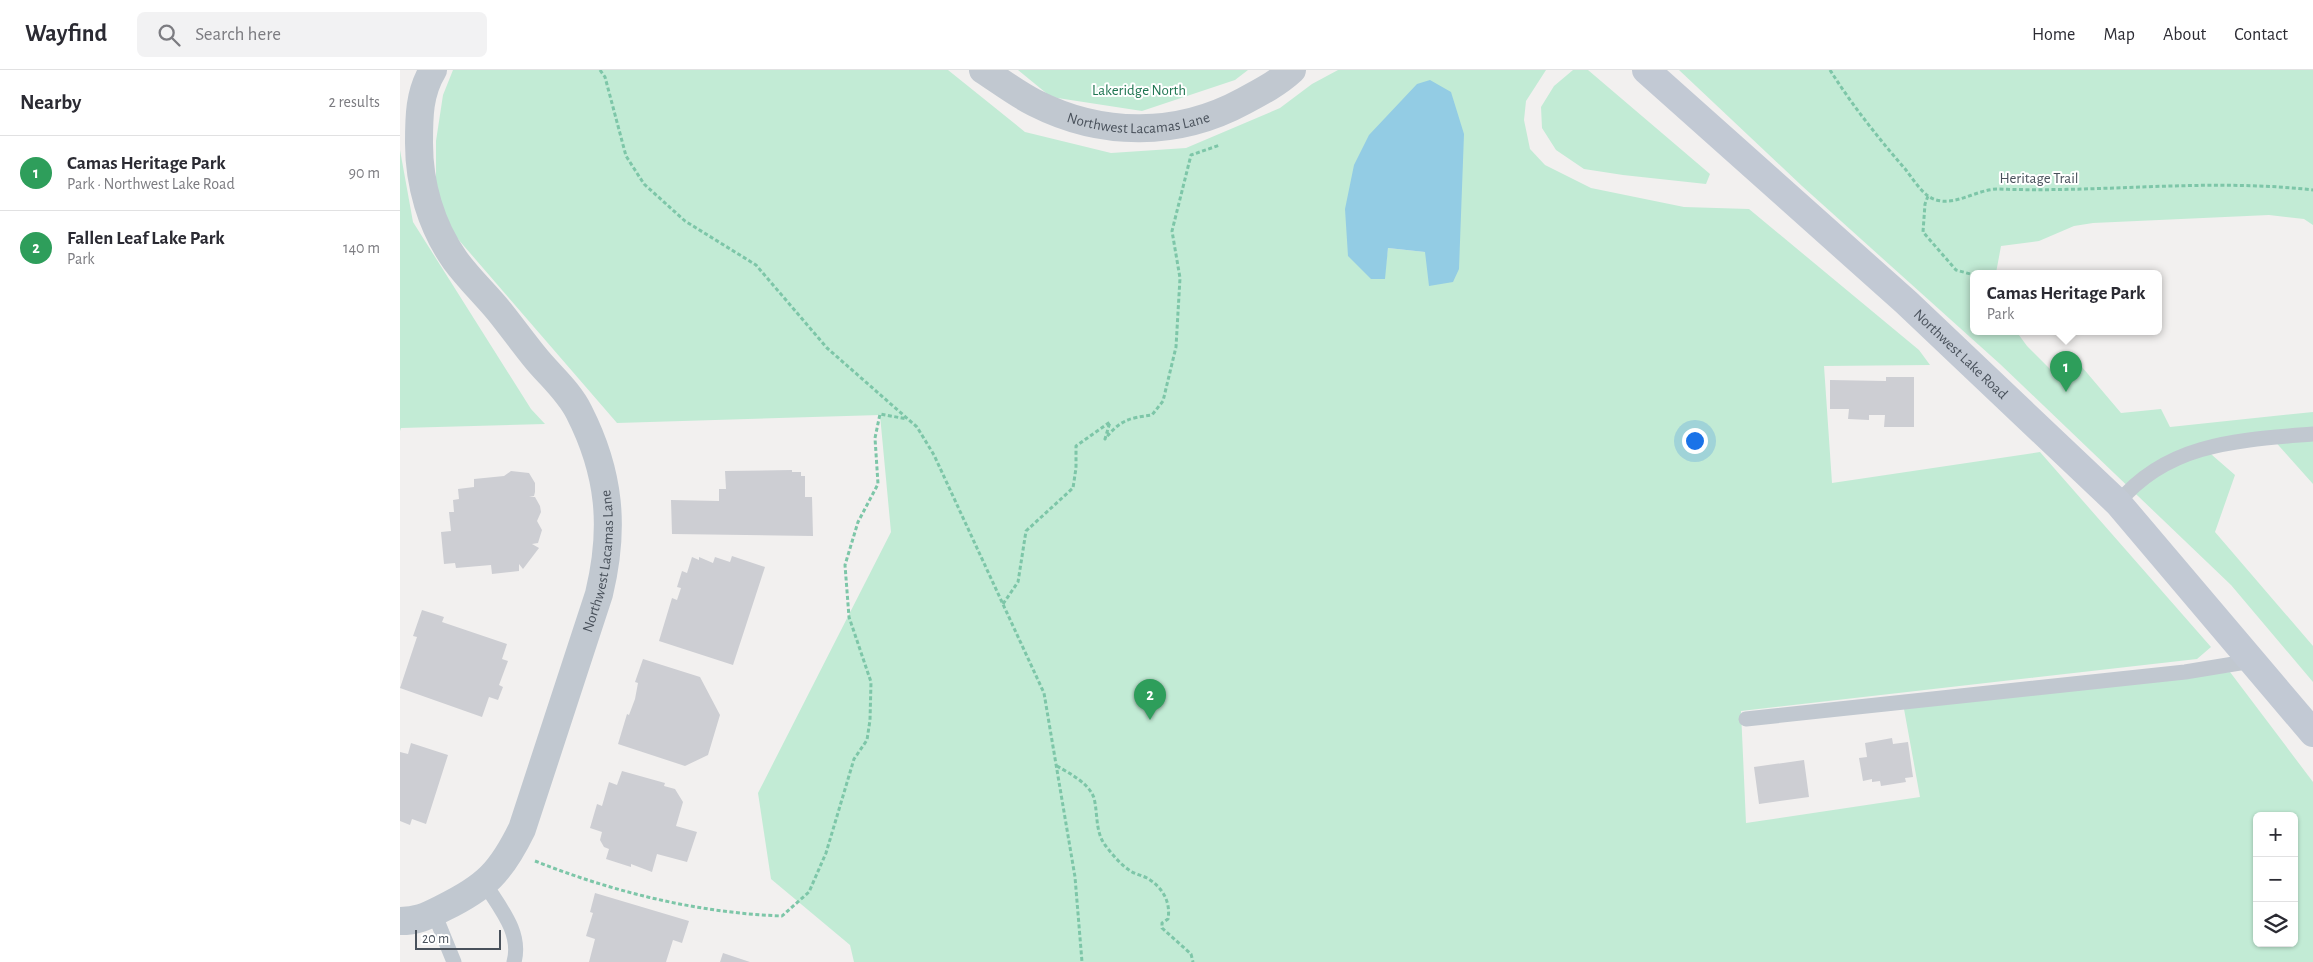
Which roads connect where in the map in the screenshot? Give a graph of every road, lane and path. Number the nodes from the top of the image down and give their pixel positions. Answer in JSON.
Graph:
{"nodes":[{"id":1,"x":433,"y":70,"type":"edge"},
{"id":2,"x":600,"y":70,"type":"edge"},
{"id":3,"x":983,"y":70,"type":"edge"},
{"id":4,"x":1292,"y":70,"type":"edge"},
{"id":5,"x":1646,"y":70,"type":"edge"},
{"id":6,"x":1830,"y":70,"type":"edge"},
{"id":7,"x":410,"y":98,"type":"edge"},
{"id":8,"x":1222,"y":144,"type":"dead end"},
{"id":9,"x":2313,"y":190,"type":"edge"},
{"id":10,"x":1928,"y":196,"type":"junction"},
{"id":11,"x":1970,"y":274,"type":"edge"},
{"id":12,"x":908,"y":420,"type":"junction"},
{"id":13,"x":2313,"y":434,"type":"edge"},
{"id":14,"x":2118,"y":503,"type":"junction"},
{"id":15,"x":1003,"y":604,"type":"junction"},
{"id":16,"x":2252,"y":661,"type":"junction"},
{"id":17,"x":1746,"y":719,"type":"dead end"},
{"id":18,"x":2313,"y":733,"type":"edge"},
{"id":19,"x":1056,"y":765,"type":"junction"},
{"id":20,"x":534,"y":861,"type":"dead end"},
{"id":21,"x":475,"y":891,"type":"junction"},
{"id":22,"x":434,"y":913,"type":"junction"},
{"id":23,"x":400,"y":921,"type":"edge"},
{"id":24,"x":454,"y":962,"type":"edge"},
{"id":25,"x":514,"y":962,"type":"edge"},
{"id":26,"x":1082,"y":962,"type":"edge"},
{"id":27,"x":1193,"y":962,"type":"edge"}],
"edges":[{"from":1,"to":7,"type":"street","name":"Northwest Lacamas Lane"},
{"from":2,"to":12,"type":"path"},
{"from":3,"to":4,"type":"street","name":"Northwest Lacamas Lane"},
{"from":5,"to":14,"type":"main road","name":"Northwest Lake Road"},
{"from":6,"to":10,"type":"path"},
{"from":7,"to":21,"type":"street","name":"Northwest Lacamas Lane"},
{"from":8,"to":15,"type":"path"},
{"from":9,"to":10,"type":"path","name":"Heritage Trail"},
{"from":10,"to":11,"type":"path"},
{"from":12,"to":15,"type":"path"},
{"from":12,"to":20,"type":"path"},
{"from":13,"to":14,"type":"lane"},
{"from":14,"to":16,"type":"main road","name":"Northwest Lake Road"},
{"from":15,"to":19,"type":"path"},
{"from":16,"to":17,"type":"lane"},
{"from":16,"to":18,"type":"main road","name":"Northwest Lake Road"},
{"from":19,"to":26,"type":"path"},
{"from":19,"to":27,"type":"path"},
{"from":21,"to":22,"type":"street"},
{"from":21,"to":25,"type":"lane"},
{"from":22,"to":23,"type":"street"},
{"from":22,"to":24,"type":"lane"}]}
